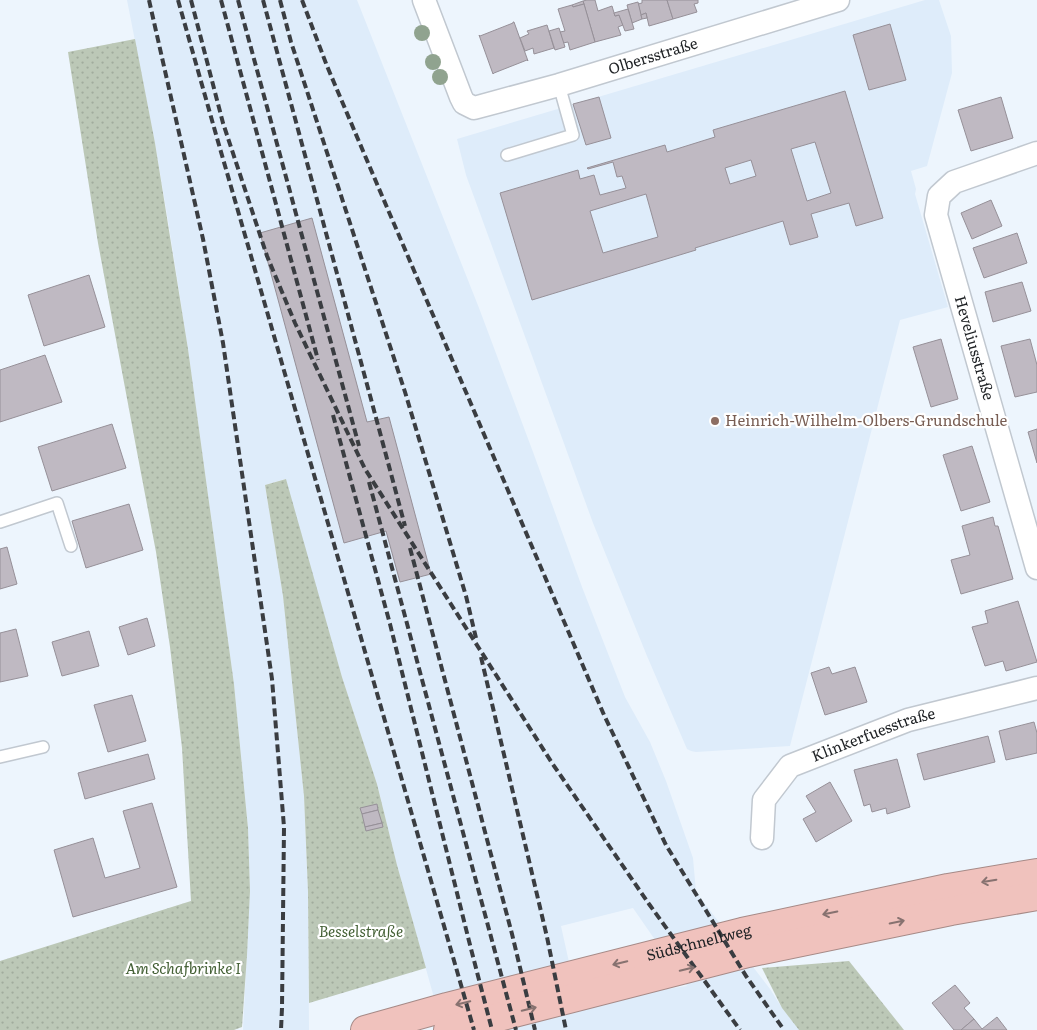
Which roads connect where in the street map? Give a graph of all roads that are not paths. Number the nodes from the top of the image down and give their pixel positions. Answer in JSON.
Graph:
{"nodes":[{"id":1,"x":424,"y":0,"type":"edge"},
{"id":2,"x":838,"y":0,"type":"edge"},
{"id":3,"x":559,"y":85,"type":"junction"},
{"id":4,"x":1037,"y":153,"type":"edge"},
{"id":5,"x":507,"y":154,"type":"dead end"},
{"id":6,"x":0,"y":522,"type":"edge"},
{"id":7,"x":71,"y":546,"type":"dead end"},
{"id":8,"x":1037,"y":568,"type":"edge"},
{"id":9,"x":1037,"y":688,"type":"edge"},
{"id":10,"x":43,"y":747,"type":"dead end"},
{"id":11,"x":0,"y":757,"type":"edge"},
{"id":12,"x":762,"y":838,"type":"dead end"},
{"id":13,"x":1037,"y":873,"type":"edge"},
{"id":14,"x":1037,"y":896,"type":"edge"},
{"id":15,"x":365,"y":1030,"type":"edge"},
{"id":16,"x":448,"y":1030,"type":"edge"}],
"edges":[{"from":1,"to":3,"type":"street","name":"Olbersstraße"},
{"from":2,"to":3,"type":"street","name":"Olbersstraße"},
{"from":3,"to":5,"type":"lane"},
{"from":4,"to":8,"type":"street","name":"Heveliusstraße"},
{"from":6,"to":7,"type":"lane"},
{"from":9,"to":12,"type":"street","name":"Klinkerfuesstraße"},
{"from":10,"to":11,"type":"lane"},
{"from":13,"to":15,"type":"highway","name":"Südschnellweg","one_way":true},
{"from":16,"to":14,"type":"highway","name":"Südschnellweg","one_way":true}]}
